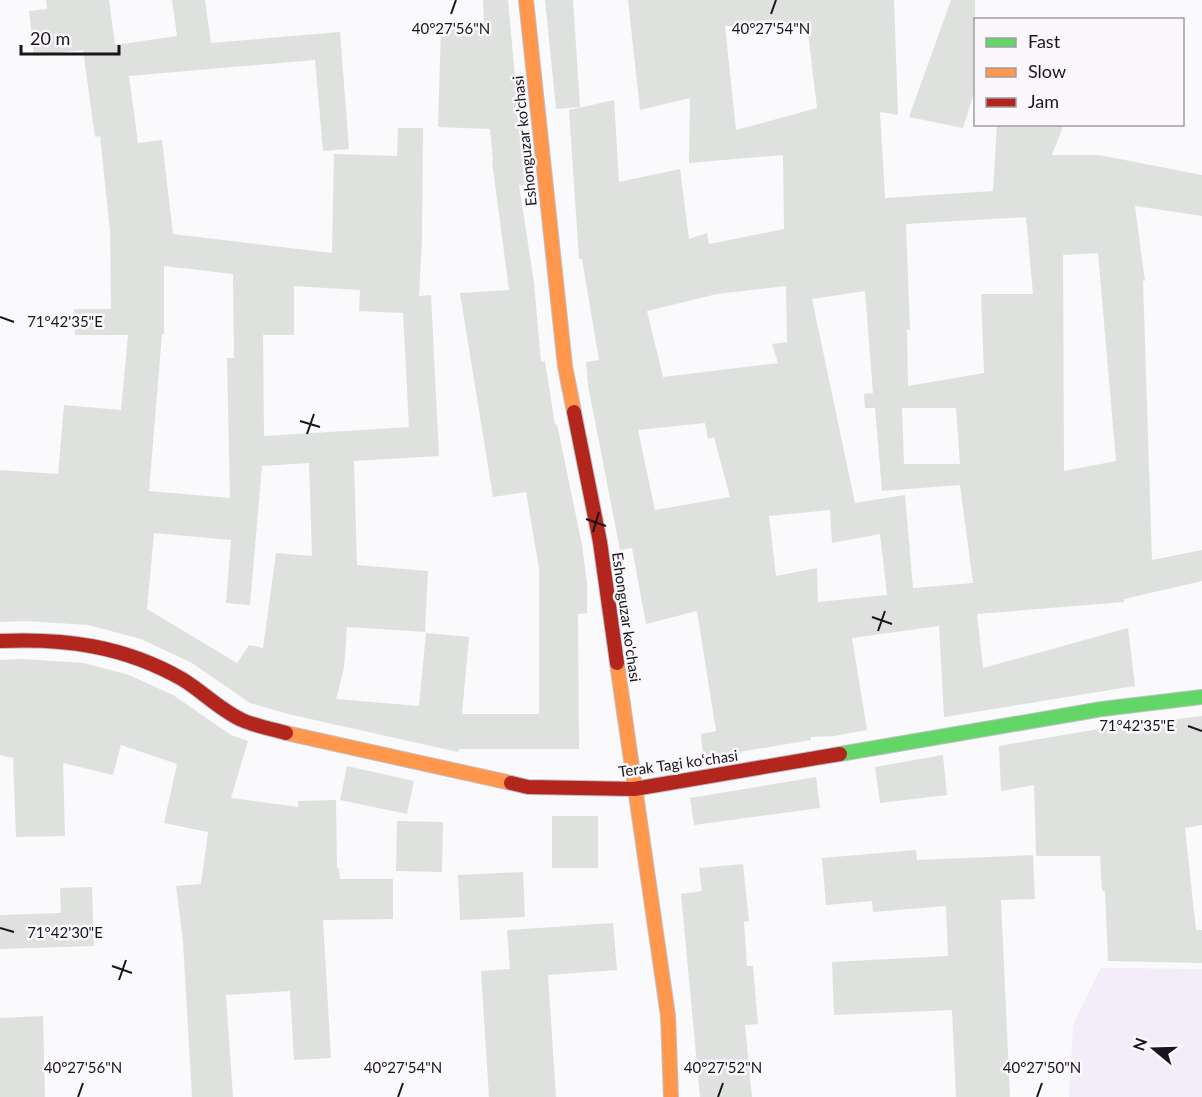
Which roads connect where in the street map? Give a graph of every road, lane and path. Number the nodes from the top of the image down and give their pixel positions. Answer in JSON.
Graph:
{"nodes":[{"id":1,"x":526,"y":0,"type":"edge"},
{"id":2,"x":0,"y":641,"type":"edge"},
{"id":3,"x":1202,"y":697,"type":"edge"},
{"id":4,"x":634,"y":789,"type":"junction"},
{"id":5,"x":671,"y":1097,"type":"edge"}],
"edges":[{"from":1,"to":4,"type":"street","name":"Eshonguzar ko'chasi"},
{"from":2,"to":4,"type":"street","name":"Terak Tagi koʻchasi"},
{"from":3,"to":4,"type":"street","name":"Terak Tagi koʻchasi"},
{"from":4,"to":5,"type":"street","name":"Eshonguzar ko'chasi"}]}
